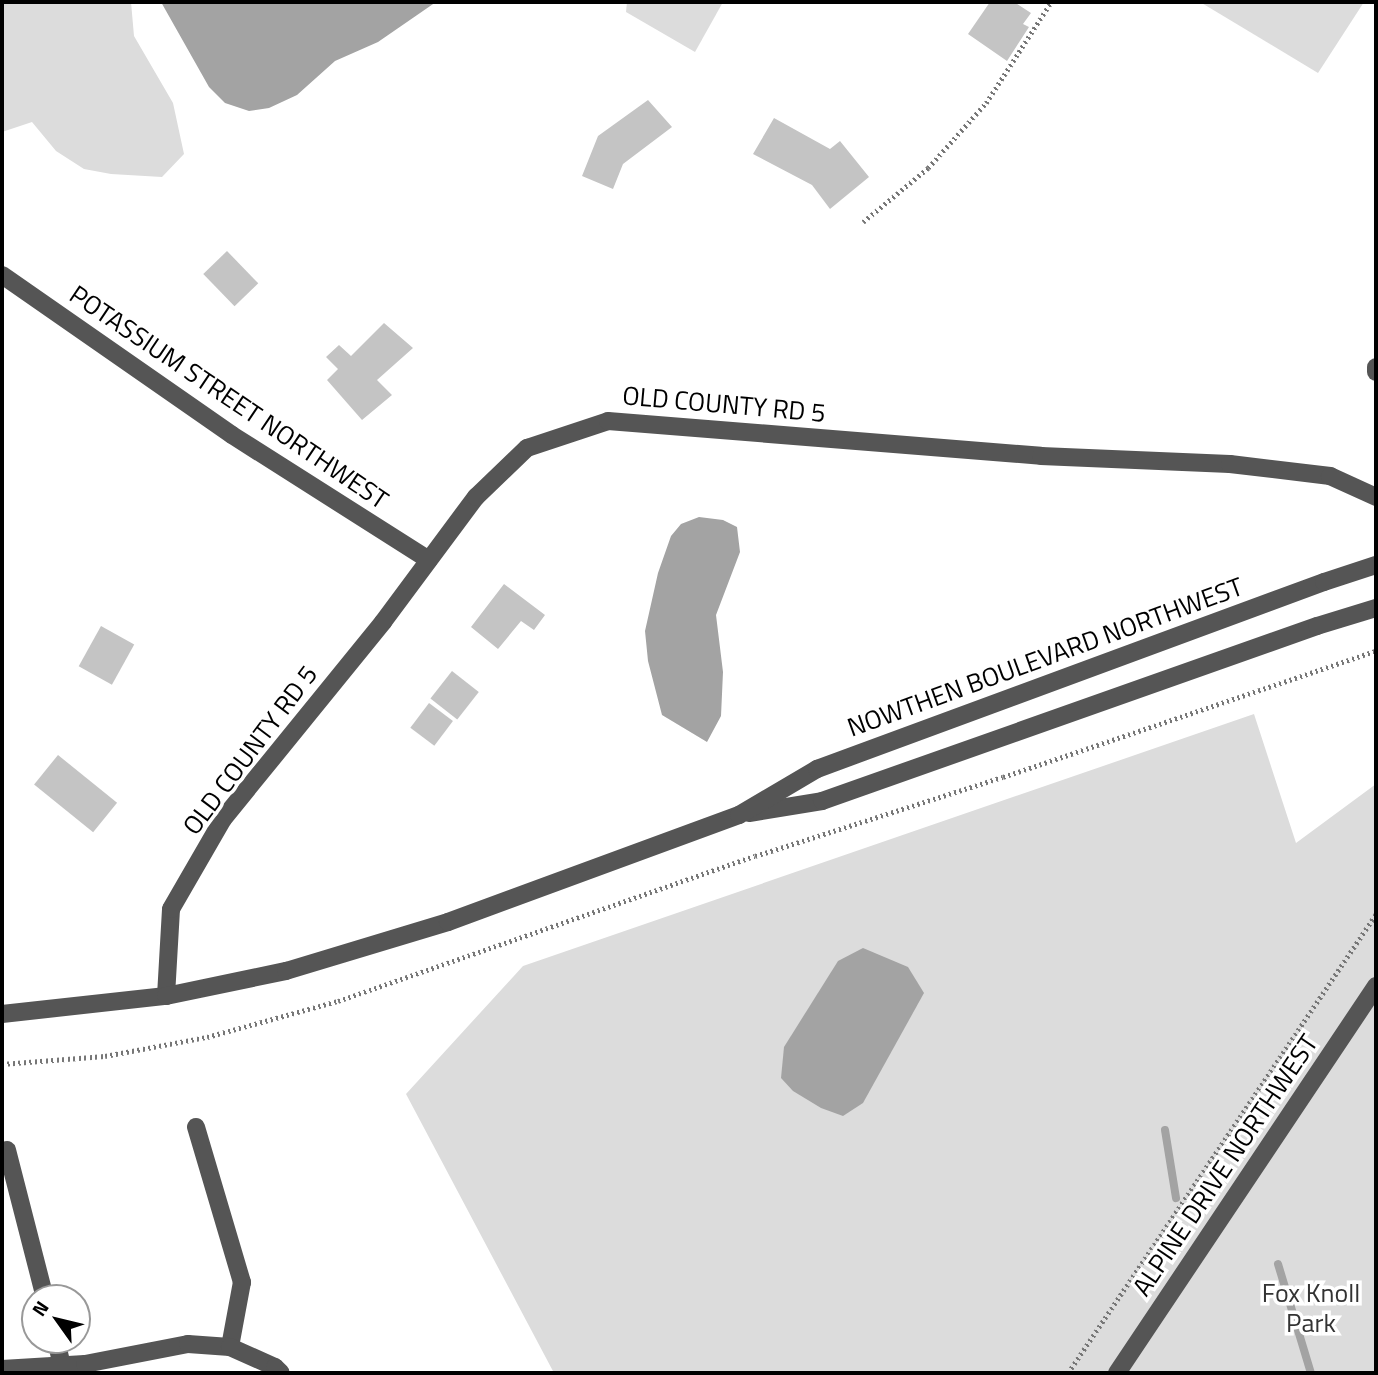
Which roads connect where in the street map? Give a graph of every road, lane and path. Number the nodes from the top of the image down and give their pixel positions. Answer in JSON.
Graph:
{"nodes":[{"id":1,"x":1051,"y":2,"type":"edge"},
{"id":2,"x":863,"y":222,"type":"dead end"},
{"id":3,"x":2,"y":275,"type":"edge"},
{"id":4,"x":1376,"y":497,"type":"edge"},
{"id":5,"x":429,"y":560,"type":"junction"},
{"id":6,"x":1376,"y":565,"type":"edge"},
{"id":7,"x":1376,"y":608,"type":"edge"},
{"id":8,"x":1376,"y":651,"type":"edge"},
{"id":9,"x":739,"y":815,"type":"junction"},
{"id":10,"x":1376,"y":914,"type":"edge"},
{"id":11,"x":1376,"y":986,"type":"edge"},
{"id":12,"x":166,"y":996,"type":"junction"},
{"id":13,"x":2,"y":1014,"type":"edge"},
{"id":14,"x":2,"y":1064,"type":"edge"},
{"id":15,"x":196,"y":1127,"type":"dead end"},
{"id":16,"x":8,"y":1150,"type":"dead end"},
{"id":17,"x":42,"y":1284,"type":"edge"},
{"id":18,"x":230,"y":1347,"type":"junction"},
{"id":19,"x":59,"y":1354,"type":"edge"},
{"id":20,"x":62,"y":1365,"type":"junction"},
{"id":21,"x":87,"y":1368,"type":"edge"},
{"id":22,"x":2,"y":1369,"type":"edge"},
{"id":23,"x":281,"y":1373,"type":"edge"},
{"id":24,"x":1069,"y":1373,"type":"edge"},
{"id":25,"x":1117,"y":1373,"type":"edge"}],
"edges":[{"from":1,"to":2,"type":"path"},
{"from":3,"to":5,"type":"street","name":"POTASSIUM STREET NORTHWEST"},
{"from":4,"to":5,"type":"street","name":"OLD COUNTY RD 5"},
{"from":5,"to":12,"type":"street","name":"OLD COUNTY RD 5"},
{"from":6,"to":9,"type":"street","name":"NOWTHEN BOULEVARD NORTHWEST"},
{"from":7,"to":9,"type":"street","name":"NOWTHEN BOULEVARD NORTHWEST"},
{"from":8,"to":14,"type":"path"},
{"from":9,"to":12,"type":"street","name":"NOWTHEN BOULEVARD NORTHWEST"},
{"from":10,"to":24,"type":"path"},
{"from":11,"to":25,"type":"street","name":"ALPINE DRIVE NORTHWEST"},
{"from":12,"to":13,"type":"street","name":"NOWTHEN BOULEVARD NORTHWEST"},
{"from":15,"to":18,"type":"street"},
{"from":16,"to":17,"type":"street"},
{"from":18,"to":21,"type":"street"},
{"from":18,"to":23,"type":"street"},
{"from":19,"to":20,"type":"street"},
{"from":20,"to":21,"type":"street"},
{"from":20,"to":22,"type":"street"}]}
